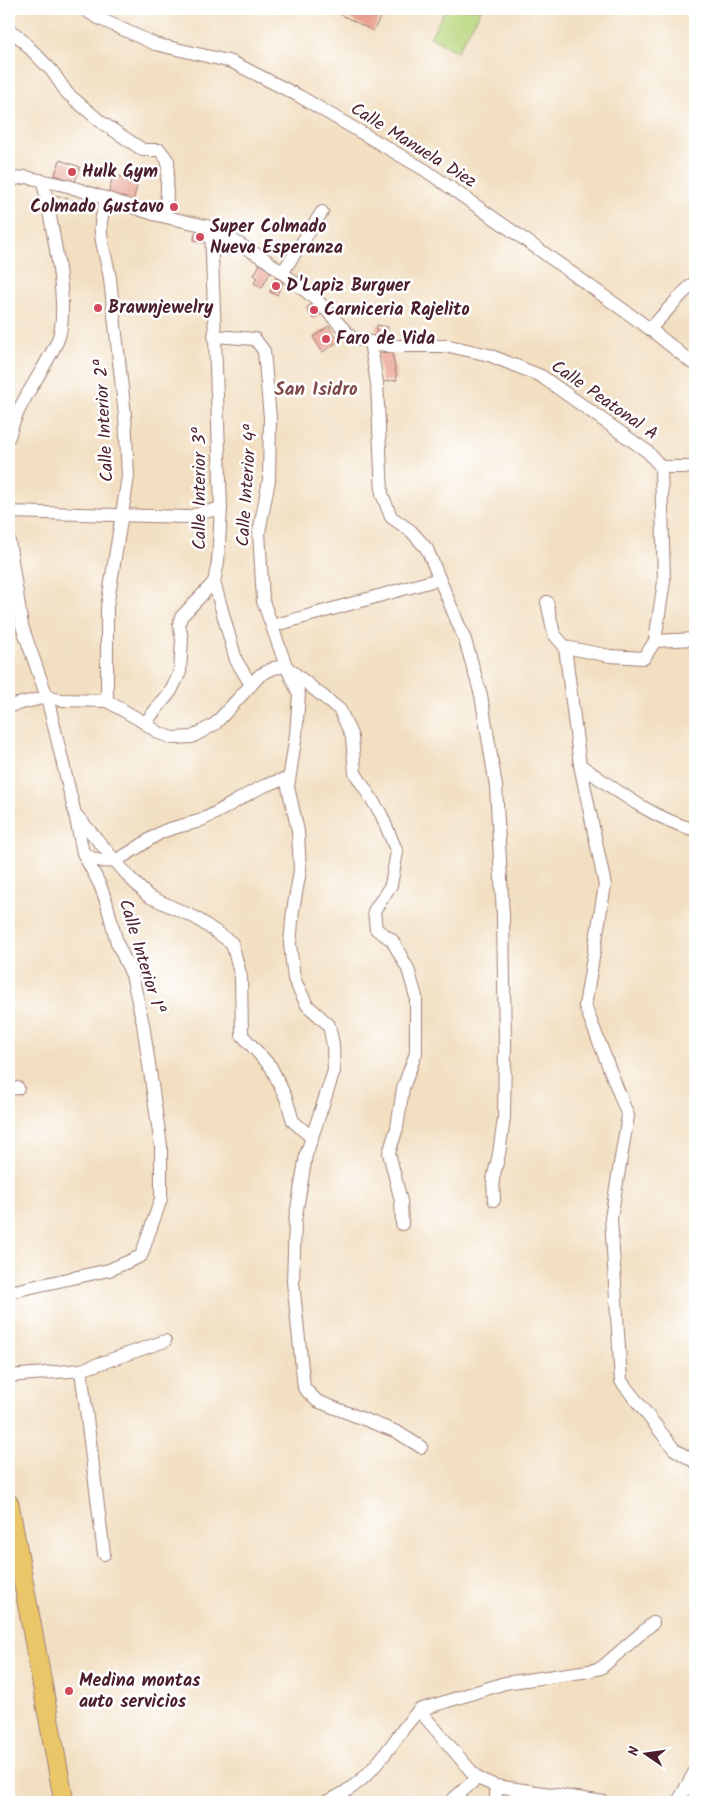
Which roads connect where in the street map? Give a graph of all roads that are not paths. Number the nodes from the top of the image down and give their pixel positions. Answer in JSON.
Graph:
{"nodes":[{"id":1,"x":84,"y":9,"type":"edge"},
{"id":2,"x":9,"y":30,"type":"edge"},
{"id":3,"x":9,"y":180,"type":"edge"},
{"id":4,"x":44,"y":181,"type":"junction"},
{"id":5,"x":106,"y":198,"type":"junction"},
{"id":6,"x":322,"y":212,"type":"dead end"},
{"id":7,"x":166,"y":216,"type":"junction"},
{"id":8,"x":211,"y":227,"type":"junction"},
{"id":9,"x":282,"y":273,"type":"junction"},
{"id":10,"x":695,"y":282,"type":"edge"},
{"id":11,"x":650,"y":329,"type":"junction"},
{"id":12,"x":214,"y":336,"type":"junction"},
{"id":13,"x":370,"y":342,"type":"junction"},
{"id":14,"x":695,"y":365,"type":"edge"},
{"id":15,"x":9,"y":437,"type":"edge"},
{"id":16,"x":661,"y":467,"type":"junction"},
{"id":17,"x":695,"y":467,"type":"edge"},
{"id":18,"x":221,"y":508,"type":"junction"},
{"id":19,"x":9,"y":512,"type":"edge"},
{"id":20,"x":122,"y":516,"type":"junction"},
{"id":21,"x":9,"y":541,"type":"edge"},
{"id":22,"x":439,"y":579,"type":"junction"},
{"id":23,"x":214,"y":582,"type":"junction"},
{"id":24,"x":547,"y":602,"type":"dead end"},
{"id":25,"x":272,"y":626,"type":"junction"},
{"id":26,"x":695,"y":639,"type":"edge"},
{"id":27,"x":656,"y":641,"type":"junction"},
{"id":28,"x":565,"y":647,"type":"junction"},
{"id":29,"x":286,"y":666,"type":"junction"},
{"id":30,"x":251,"y":685,"type":"junction"},
{"id":31,"x":47,"y":697,"type":"junction"},
{"id":32,"x":107,"y":701,"type":"junction"},
{"id":33,"x":9,"y":706,"type":"edge"},
{"id":34,"x":145,"y":723,"type":"junction"},
{"id":35,"x":580,"y":765,"type":"junction"},
{"id":36,"x":289,"y":779,"type":"junction"},
{"id":37,"x":75,"y":814,"type":"junction"},
{"id":38,"x":695,"y":830,"type":"edge"},
{"id":39,"x":83,"y":853,"type":"junction"},
{"id":40,"x":115,"y":860,"type":"junction"},
{"id":41,"x":312,"y":1138,"type":"junction"},
{"id":42,"x":494,"y":1200,"type":"dead end"},
{"id":43,"x":402,"y":1224,"type":"dead end"},
{"id":44,"x":9,"y":1292,"type":"edge"},
{"id":45,"x":164,"y":1341,"type":"dead end"},
{"id":46,"x":81,"y":1370,"type":"junction"},
{"id":47,"x":9,"y":1376,"type":"edge"},
{"id":48,"x":421,"y":1447,"type":"dead end"},
{"id":49,"x":695,"y":1462,"type":"edge"},
{"id":50,"x":9,"y":1504,"type":"edge"},
{"id":51,"x":104,"y":1554,"type":"dead end"},
{"id":52,"x":653,"y":1624,"type":"dead end"},
{"id":53,"x":419,"y":1710,"type":"junction"},
{"id":54,"x":695,"y":1770,"type":"edge"},
{"id":55,"x":477,"y":1778,"type":"junction"},
{"id":56,"x":496,"y":1786,"type":"junction"},
{"id":57,"x":64,"y":1802,"type":"edge"},
{"id":58,"x":326,"y":1802,"type":"edge"},
{"id":59,"x":450,"y":1802,"type":"edge"},
{"id":60,"x":496,"y":1802,"type":"edge"},
{"id":61,"x":604,"y":1802,"type":"edge"},
{"id":62,"x":678,"y":1802,"type":"edge"}],
"edges":[{"from":1,"to":11,"type":"street","name":"Calle Manuela Diez"},
{"from":2,"to":7,"type":"street"},
{"from":3,"to":4,"type":"street","name":"Calle Peatonal A"},
{"from":4,"to":5,"type":"street","name":"Calle Peatonal A"},
{"from":4,"to":15,"type":"street"},
{"from":5,"to":7,"type":"street","name":"Calle Peatonal A"},
{"from":5,"to":20,"type":"street","name":"Calle Interior 2ª"},
{"from":6,"to":9,"type":"street"},
{"from":7,"to":8,"type":"street","name":"Calle Peatonal A"},
{"from":8,"to":9,"type":"street","name":"Calle Peatonal A"},
{"from":8,"to":12,"type":"street","name":"Calle Interior 3ª"},
{"from":9,"to":13,"type":"street","name":"Calle Peatonal A"},
{"from":10,"to":11,"type":"street"},
{"from":11,"to":14,"type":"street","name":"Calle Manuela Diez"},
{"from":12,"to":18,"type":"street","name":"Calle Interior 3ª"},
{"from":12,"to":25,"type":"street","name":"Calle Interior 4ª"},
{"from":13,"to":16,"type":"street","name":"Calle Peatonal A"},
{"from":13,"to":22,"type":"street"},
{"from":16,"to":17,"type":"street"},
{"from":16,"to":27,"type":"street","name":"Calle Peatonal A"},
{"from":18,"to":20,"type":"street"},
{"from":18,"to":23,"type":"street","name":"Calle Interior 3ª"},
{"from":19,"to":20,"type":"street"},
{"from":20,"to":32,"type":"street","name":"Calle Interior 2ª"},
{"from":21,"to":31,"type":"street","name":"Calle Interior 1ª"},
{"from":22,"to":25,"type":"street"},
{"from":22,"to":42,"type":"street"},
{"from":23,"to":30,"type":"street"},
{"from":23,"to":34,"type":"street"},
{"from":24,"to":28,"type":"street"},
{"from":25,"to":29,"type":"street","name":"Calle Interior 4ª"},
{"from":26,"to":27,"type":"street"},
{"from":27,"to":28,"type":"street"},
{"from":28,"to":35,"type":"street"},
{"from":29,"to":30,"type":"street"},
{"from":29,"to":36,"type":"street","name":"Calle Interior 4ª"},
{"from":29,"to":43,"type":"street"},
{"from":30,"to":34,"type":"street"},
{"from":31,"to":32,"type":"street"},
{"from":31,"to":33,"type":"street"},
{"from":31,"to":37,"type":"street","name":"Calle Interior 1ª"},
{"from":32,"to":34,"type":"street"},
{"from":35,"to":38,"type":"street"},
{"from":35,"to":49,"type":"street"},
{"from":36,"to":40,"type":"street"},
{"from":36,"to":41,"type":"street","name":"Calle Interior 4ª"},
{"from":37,"to":39,"type":"street","name":"Calle Interior 1ª"},
{"from":37,"to":40,"type":"street"},
{"from":39,"to":40,"type":"street"},
{"from":39,"to":44,"type":"street","name":"Calle Interior 1ª"},
{"from":40,"to":41,"type":"street"},
{"from":41,"to":48,"type":"street","name":"Calle Interior 4ª"},
{"from":45,"to":46,"type":"street"},
{"from":46,"to":47,"type":"street"},
{"from":46,"to":51,"type":"street"},
{"from":50,"to":57,"type":"main road"},
{"from":52,"to":53,"type":"street"},
{"from":53,"to":55,"type":"street"},
{"from":53,"to":58,"type":"street"},
{"from":54,"to":62,"type":"street"},
{"from":55,"to":56,"type":"street"},
{"from":55,"to":59,"type":"street"},
{"from":56,"to":60,"type":"street"},
{"from":56,"to":61,"type":"street"}]}
